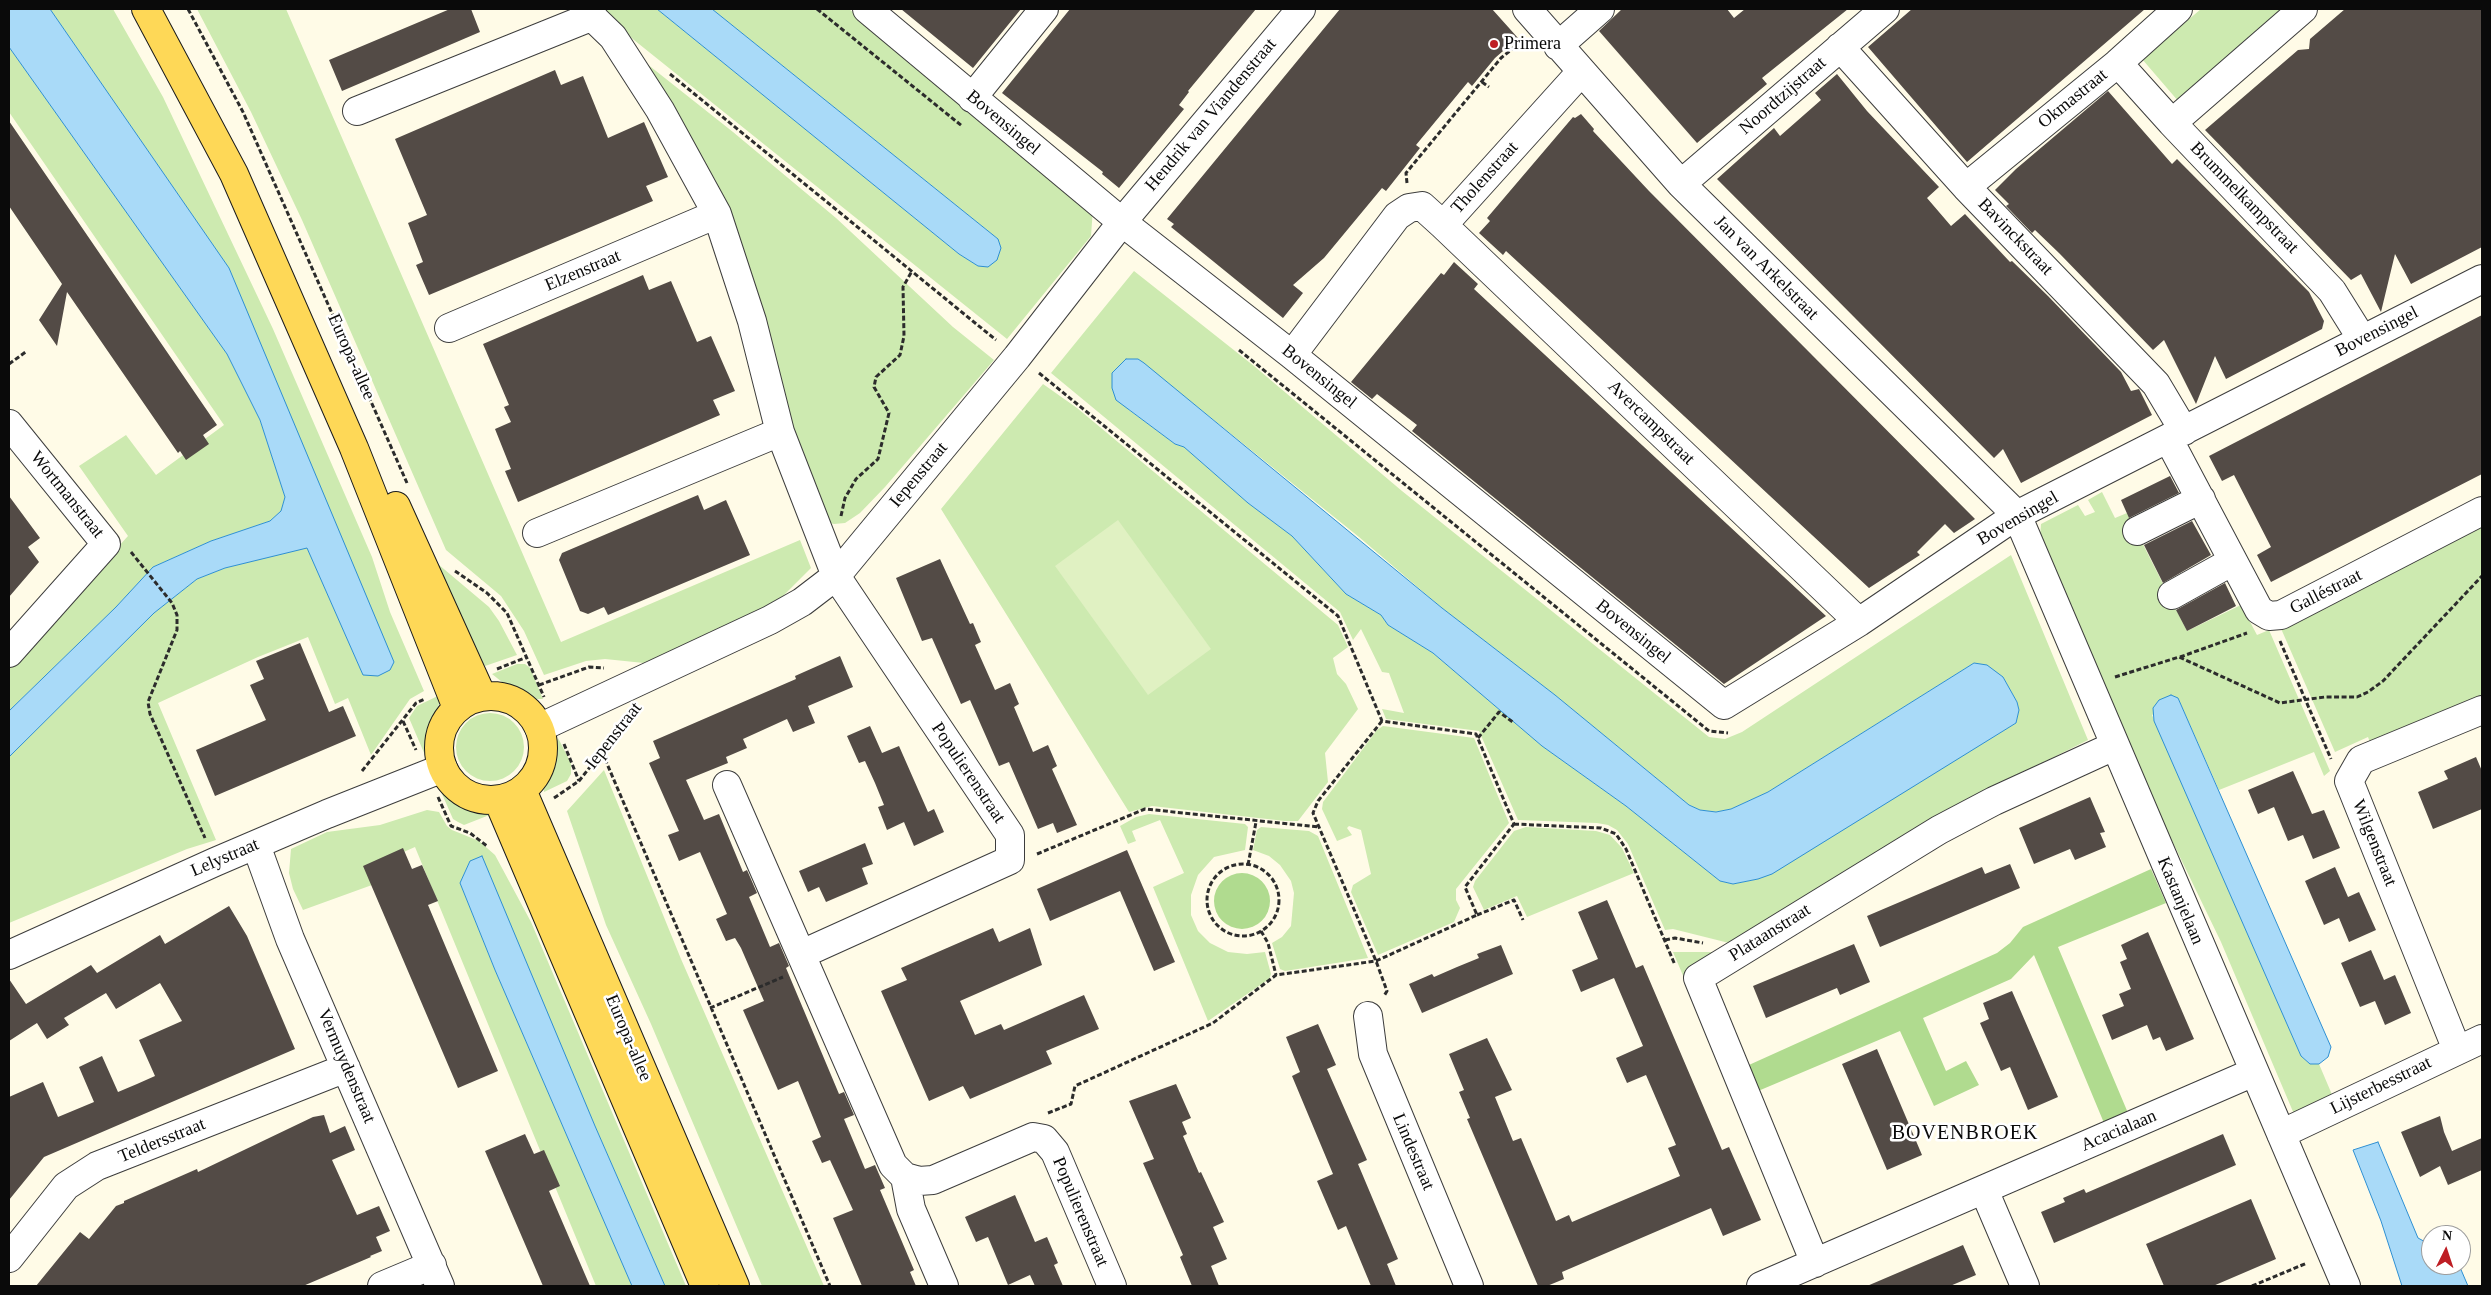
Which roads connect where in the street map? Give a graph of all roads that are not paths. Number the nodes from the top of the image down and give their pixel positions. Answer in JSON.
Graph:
{"nodes":[{"id":1,"x":146,"y":9,"type":"edge"},
{"id":2,"x":159,"y":9,"type":"edge"},
{"id":3,"x":867,"y":9,"type":"edge"},
{"id":4,"x":1044,"y":9,"type":"edge"},
{"id":5,"x":1301,"y":9,"type":"edge"},
{"id":6,"x":1600,"y":9,"type":"edge"},
{"id":7,"x":1885,"y":9,"type":"edge"},
{"id":8,"x":2178,"y":9,"type":"edge"},
{"id":9,"x":2304,"y":9,"type":"edge"},
{"id":10,"x":589,"y":12,"type":"edge"},
{"id":11,"x":1533,"y":17,"type":"edge"},
{"id":12,"x":1558,"y":46,"type":"junction"},
{"id":13,"x":1840,"y":48,"type":"junction"},
{"id":14,"x":2118,"y":63,"type":"junction"},
{"id":15,"x":1581,"y":72,"type":"junction"},
{"id":16,"x":972,"y":98,"type":"junction"},
{"id":17,"x":357,"y":111,"type":"dead end"},
{"id":18,"x":2172,"y":123,"type":"junction"},
{"id":19,"x":1681,"y":184,"type":"junction"},
{"id":20,"x":1966,"y":187,"type":"junction"},
{"id":21,"x":717,"y":214,"type":"junction"},
{"id":22,"x":1122,"y":222,"type":"junction"},
{"id":23,"x":1443,"y":225,"type":"junction"},
{"id":24,"x":2482,"y":279,"type":"edge"},
{"id":25,"x":449,"y":328,"type":"dead end"},
{"id":26,"x":2362,"y":339,"type":"junction"},
{"id":27,"x":1292,"y":354,"type":"junction"},
{"id":28,"x":9,"y":424,"type":"edge"},
{"id":29,"x":780,"y":432,"type":"junction"},
{"id":30,"x":2177,"y":435,"type":"junction"},
{"id":31,"x":2201,"y":499,"type":"junction"},
{"id":32,"x":2482,"y":511,"type":"edge"},
{"id":33,"x":2017,"y":516,"type":"junction"},
{"id":34,"x":2137,"y":531,"type":"dead end"},
{"id":35,"x":537,"y":533,"type":"dead end"},
{"id":36,"x":2233,"y":561,"type":"junction"},
{"id":37,"x":836,"y":576,"type":"junction"},
{"id":38,"x":2172,"y":595,"type":"dead end"},
{"id":39,"x":1859,"y":622,"type":"junction"},
{"id":40,"x":9,"y":653,"type":"edge"},
{"id":41,"x":482,"y":696,"type":"junction"},
{"id":42,"x":457,"y":708,"type":"junction"},
{"id":43,"x":2482,"y":710,"type":"edge"},
{"id":44,"x":539,"y":728,"type":"junction"},
{"id":45,"x":2114,"y":746,"type":"junction"},
{"id":46,"x":443,"y":768,"type":"junction"},
{"id":47,"x":727,"y":785,"type":"dead end"},
{"id":48,"x":510,"y":795,"type":"junction"},
{"id":49,"x":256,"y":844,"type":"junction"},
{"id":50,"x":9,"y":955,"type":"edge"},
{"id":51,"x":805,"y":961,"type":"junction"},
{"id":52,"x":1368,"y":1016,"type":"road end"},
{"id":53,"x":2482,"y":1039,"type":"edge"},
{"id":54,"x":2457,"y":1050,"type":"junction"},
{"id":55,"x":346,"y":1068,"type":"junction"},
{"id":56,"x":2254,"y":1072,"type":"junction"},
{"id":57,"x":2281,"y":1134,"type":"junction"},
{"id":58,"x":905,"y":1177,"type":"junction"},
{"id":59,"x":1984,"y":1190,"type":"junction"},
{"id":60,"x":9,"y":1258,"type":"edge"},
{"id":61,"x":1815,"y":1263,"type":"junction"},
{"id":62,"x":436,"y":1276,"type":"edge"},
{"id":63,"x":382,"y":1286,"type":"edge"},
{"id":64,"x":705,"y":1286,"type":"edge"},
{"id":65,"x":735,"y":1286,"type":"edge"},
{"id":66,"x":944,"y":1286,"type":"edge"},
{"id":67,"x":1112,"y":1286,"type":"edge"},
{"id":68,"x":1469,"y":1286,"type":"edge"},
{"id":69,"x":1761,"y":1286,"type":"edge"},
{"id":70,"x":2025,"y":1286,"type":"edge"},
{"id":71,"x":2346,"y":1286,"type":"edge"}],
"edges":[{"from":1,"to":42,"type":"main road","name":"Europa-allee"},
{"from":2,"to":41,"type":"main road","name":"Europa-allee"},
{"from":3,"to":16,"type":"street","name":"Bovensingel"},
{"from":4,"to":16,"type":"street"},
{"from":5,"to":22,"type":"street","name":"Hendrik van Viandenstraat"},
{"from":6,"to":12,"type":"street"},
{"from":7,"to":13,"type":"street","name":"Noordtzijstraat"},
{"from":8,"to":14,"type":"street","name":"Okmastraat"},
{"from":9,"to":18,"type":"street"},
{"from":10,"to":17,"type":"street"},
{"from":10,"to":21,"type":"street"},
{"from":11,"to":12,"type":"street","name":"Jan van Arkelstraat"},
{"from":12,"to":15,"type":"street","name":"Jan van Arkelstraat"},
{"from":13,"to":19,"type":"street","name":"Noordtzijstraat"},
{"from":13,"to":20,"type":"street","name":"Bavinckstraat"},
{"from":14,"to":18,"type":"street","name":"Brummelkampstraat"},
{"from":14,"to":20,"type":"street","name":"Okmastraat"},
{"from":15,"to":19,"type":"street","name":"Jan van Arkelstraat"},
{"from":15,"to":23,"type":"street","name":"Tholenstraat"},
{"from":16,"to":22,"type":"street","name":"Bovensingel"},
{"from":18,"to":26,"type":"street","name":"Brummelkampstraat"},
{"from":19,"to":33,"type":"street","name":"Jan van Arkelstraat"},
{"from":20,"to":30,"type":"street","name":"Bavinckstraat"},
{"from":21,"to":25,"type":"street","name":"Elzenstraat"},
{"from":21,"to":29,"type":"street"},
{"from":22,"to":27,"type":"street","name":"Bovensingel"},
{"from":22,"to":37,"type":"street","name":"Iepenstraat"},
{"from":23,"to":27,"type":"street","name":"Tholenstraat"},
{"from":23,"to":39,"type":"street","name":"Avercampstraat"},
{"from":24,"to":26,"type":"street","name":"Bovensingel"},
{"from":26,"to":30,"type":"street","name":"Bovensingel"},
{"from":27,"to":39,"type":"street","name":"Bovensingel"},
{"from":28,"to":40,"type":"street","name":"Wortmanstraat"},
{"from":29,"to":35,"type":"street"},
{"from":29,"to":37,"type":"street"},
{"from":30,"to":31,"type":"street","name":"Galléstraat"},
{"from":30,"to":33,"type":"street","name":"Bovensingel"},
{"from":31,"to":34,"type":"street"},
{"from":31,"to":36,"type":"street","name":"Galléstraat"},
{"from":32,"to":36,"type":"street","name":"Galléstraat"},
{"from":33,"to":39,"type":"street","name":"Bovensingel"},
{"from":33,"to":45,"type":"street","name":"Kastanjelaan"},
{"from":36,"to":38,"type":"street"},
{"from":37,"to":44,"type":"street","name":"Iepenstraat"},
{"from":37,"to":51,"type":"street","name":"Populierenstraat"},
{"from":41,"to":42,"type":"main road"},
{"from":41,"to":44,"type":"main road"},
{"from":42,"to":46,"type":"main road"},
{"from":43,"to":54,"type":"street","name":"Wilgenstraat"},
{"from":44,"to":48,"type":"main road"},
{"from":45,"to":56,"type":"street","name":"Kastanjelaan"},
{"from":45,"to":61,"type":"street","name":"Plataanstraat"},
{"from":46,"to":48,"type":"main road"},
{"from":46,"to":49,"type":"street","name":"Lelystraat"},
{"from":47,"to":51,"type":"street"},
{"from":48,"to":64,"type":"main road","name":"Europa-allee"},
{"from":48,"to":65,"type":"main road","name":"Europa-allee"},
{"from":49,"to":50,"type":"street","name":"Lelystraat"},
{"from":49,"to":55,"type":"street","name":"Vermuydenstraat"},
{"from":51,"to":58,"type":"street"},
{"from":52,"to":68,"type":"street","name":"Lindestraat"},
{"from":53,"to":54,"type":"street","name":"Lijsterbesstraat"},
{"from":54,"to":57,"type":"street","name":"Lijsterbesstraat"},
{"from":55,"to":60,"type":"street","name":"Teldersstraat"},
{"from":55,"to":62,"type":"street","name":"Vermuydenstraat"},
{"from":56,"to":57,"type":"street","name":"Kastanjelaan"},
{"from":56,"to":59,"type":"street","name":"Acacialaan"},
{"from":57,"to":71,"type":"street","name":"Kastanjelaan"},
{"from":58,"to":66,"type":"street"},
{"from":58,"to":67,"type":"street","name":"Populierenstraat"},
{"from":59,"to":61,"type":"street","name":"Acacialaan"},
{"from":59,"to":70,"type":"street"},
{"from":61,"to":69,"type":"street","name":"Acacialaan"},
{"from":62,"to":63,"type":"street"}]}
